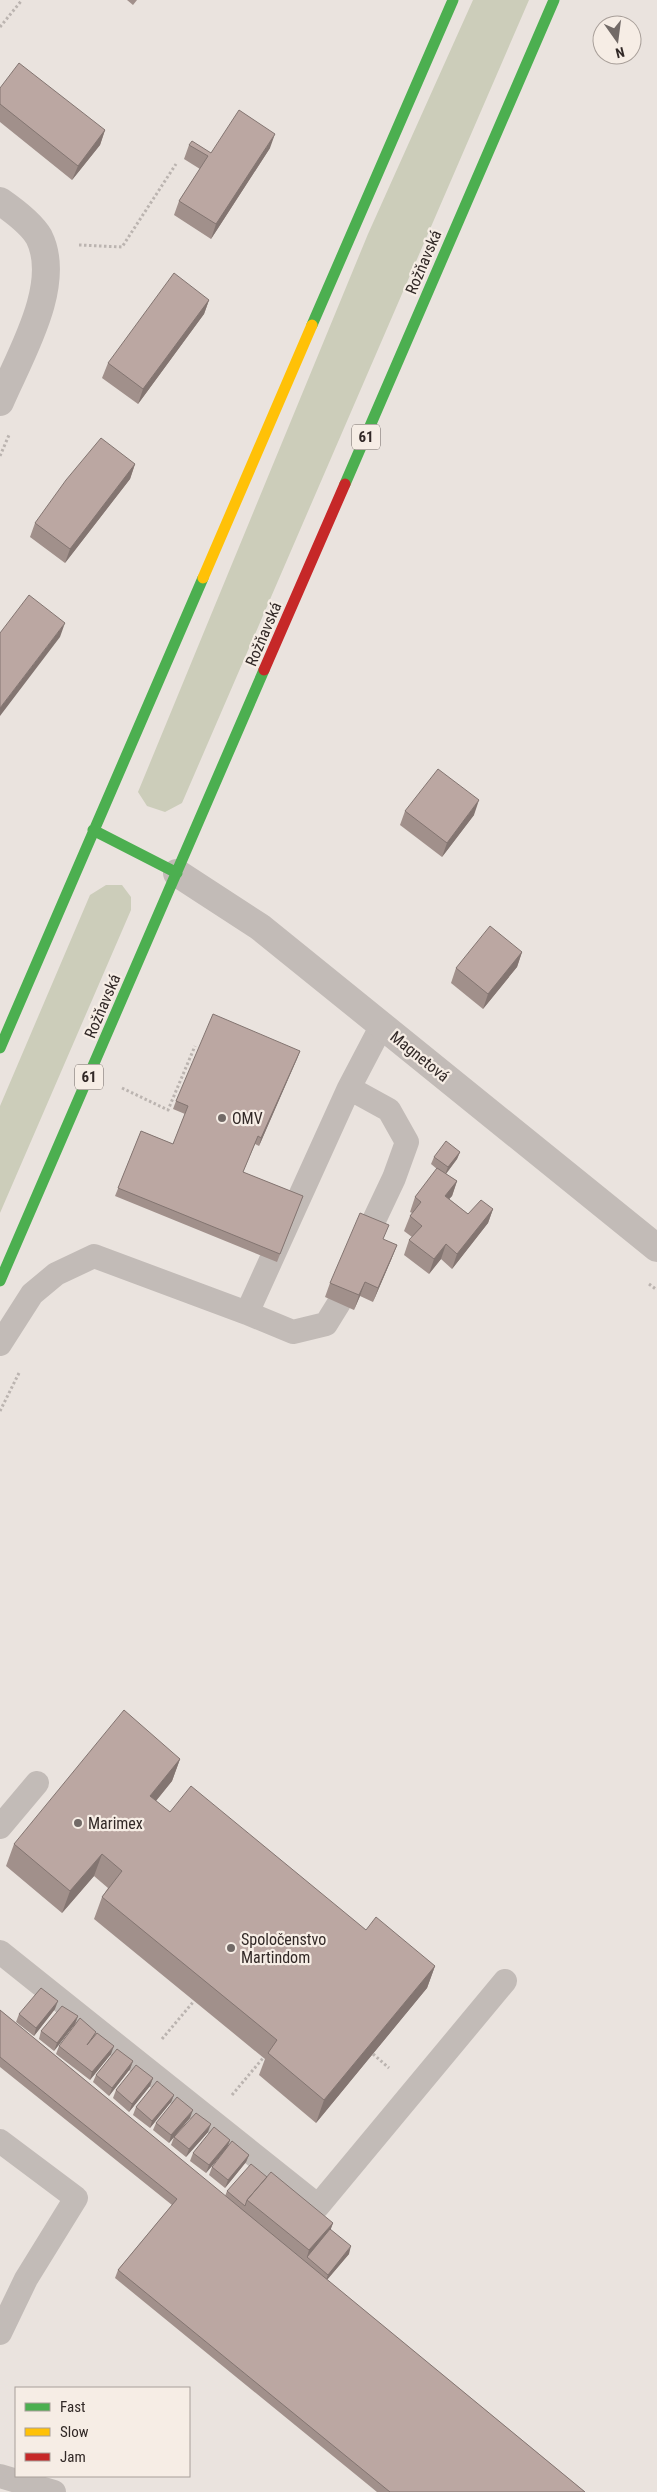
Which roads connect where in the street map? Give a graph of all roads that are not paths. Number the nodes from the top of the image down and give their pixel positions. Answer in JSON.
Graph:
{"nodes":[{"id":1,"x":452,"y":0,"type":"edge"},
{"id":2,"x":554,"y":0,"type":"edge"},
{"id":3,"x":0,"y":201,"type":"edge"},
{"id":4,"x":0,"y":402,"type":"edge"},
{"id":5,"x":93,"y":830,"type":"junction"},
{"id":6,"x":177,"y":873,"type":"junction"},
{"id":7,"x":382,"y":1025,"type":"junction"},
{"id":8,"x":0,"y":1048,"type":"edge"},
{"id":9,"x":349,"y":1088,"type":"junction"},
{"id":10,"x":368,"y":1233,"type":"edge"},
{"id":11,"x":657,"y":1248,"type":"edge"},
{"id":12,"x":0,"y":1281,"type":"edge"},
{"id":13,"x":339,"y":1303,"type":"edge"},
{"id":14,"x":247,"y":1314,"type":"junction"},
{"id":15,"x":0,"y":1344,"type":"edge"},
{"id":16,"x":36,"y":1783,"type":"dead end"},
{"id":17,"x":0,"y":1827,"type":"edge"},
{"id":18,"x":0,"y":1952,"type":"edge"},
{"id":19,"x":505,"y":1981,"type":"dead end"},
{"id":20,"x":0,"y":2141,"type":"edge"},
{"id":21,"x":0,"y":2333,"type":"edge"},
{"id":22,"x":0,"y":2476,"type":"edge"},
{"id":23,"x":54,"y":2492,"type":"edge"}],
"edges":[{"from":1,"to":5,"type":"main road"},
{"from":2,"to":6,"type":"main road","name":"Rožňavská","number":"61"},
{"from":3,"to":4,"type":"street"},
{"from":5,"to":6,"type":"main road"},
{"from":5,"to":8,"type":"main road"},
{"from":6,"to":7,"type":"street","name":"Magnetová"},
{"from":6,"to":12,"type":"main road","name":"Rožňavská","number":"61"},
{"from":7,"to":9,"type":"lane"},
{"from":7,"to":11,"type":"street","name":"Magnetová"},
{"from":9,"to":10,"type":"lane"},
{"from":9,"to":14,"type":"lane"},
{"from":13,"to":14,"type":"lane"},
{"from":14,"to":15,"type":"lane"},
{"from":16,"to":17,"type":"lane"},
{"from":18,"to":19,"type":"lane"},
{"from":20,"to":21,"type":"lane"},
{"from":22,"to":23,"type":"lane"}]}
